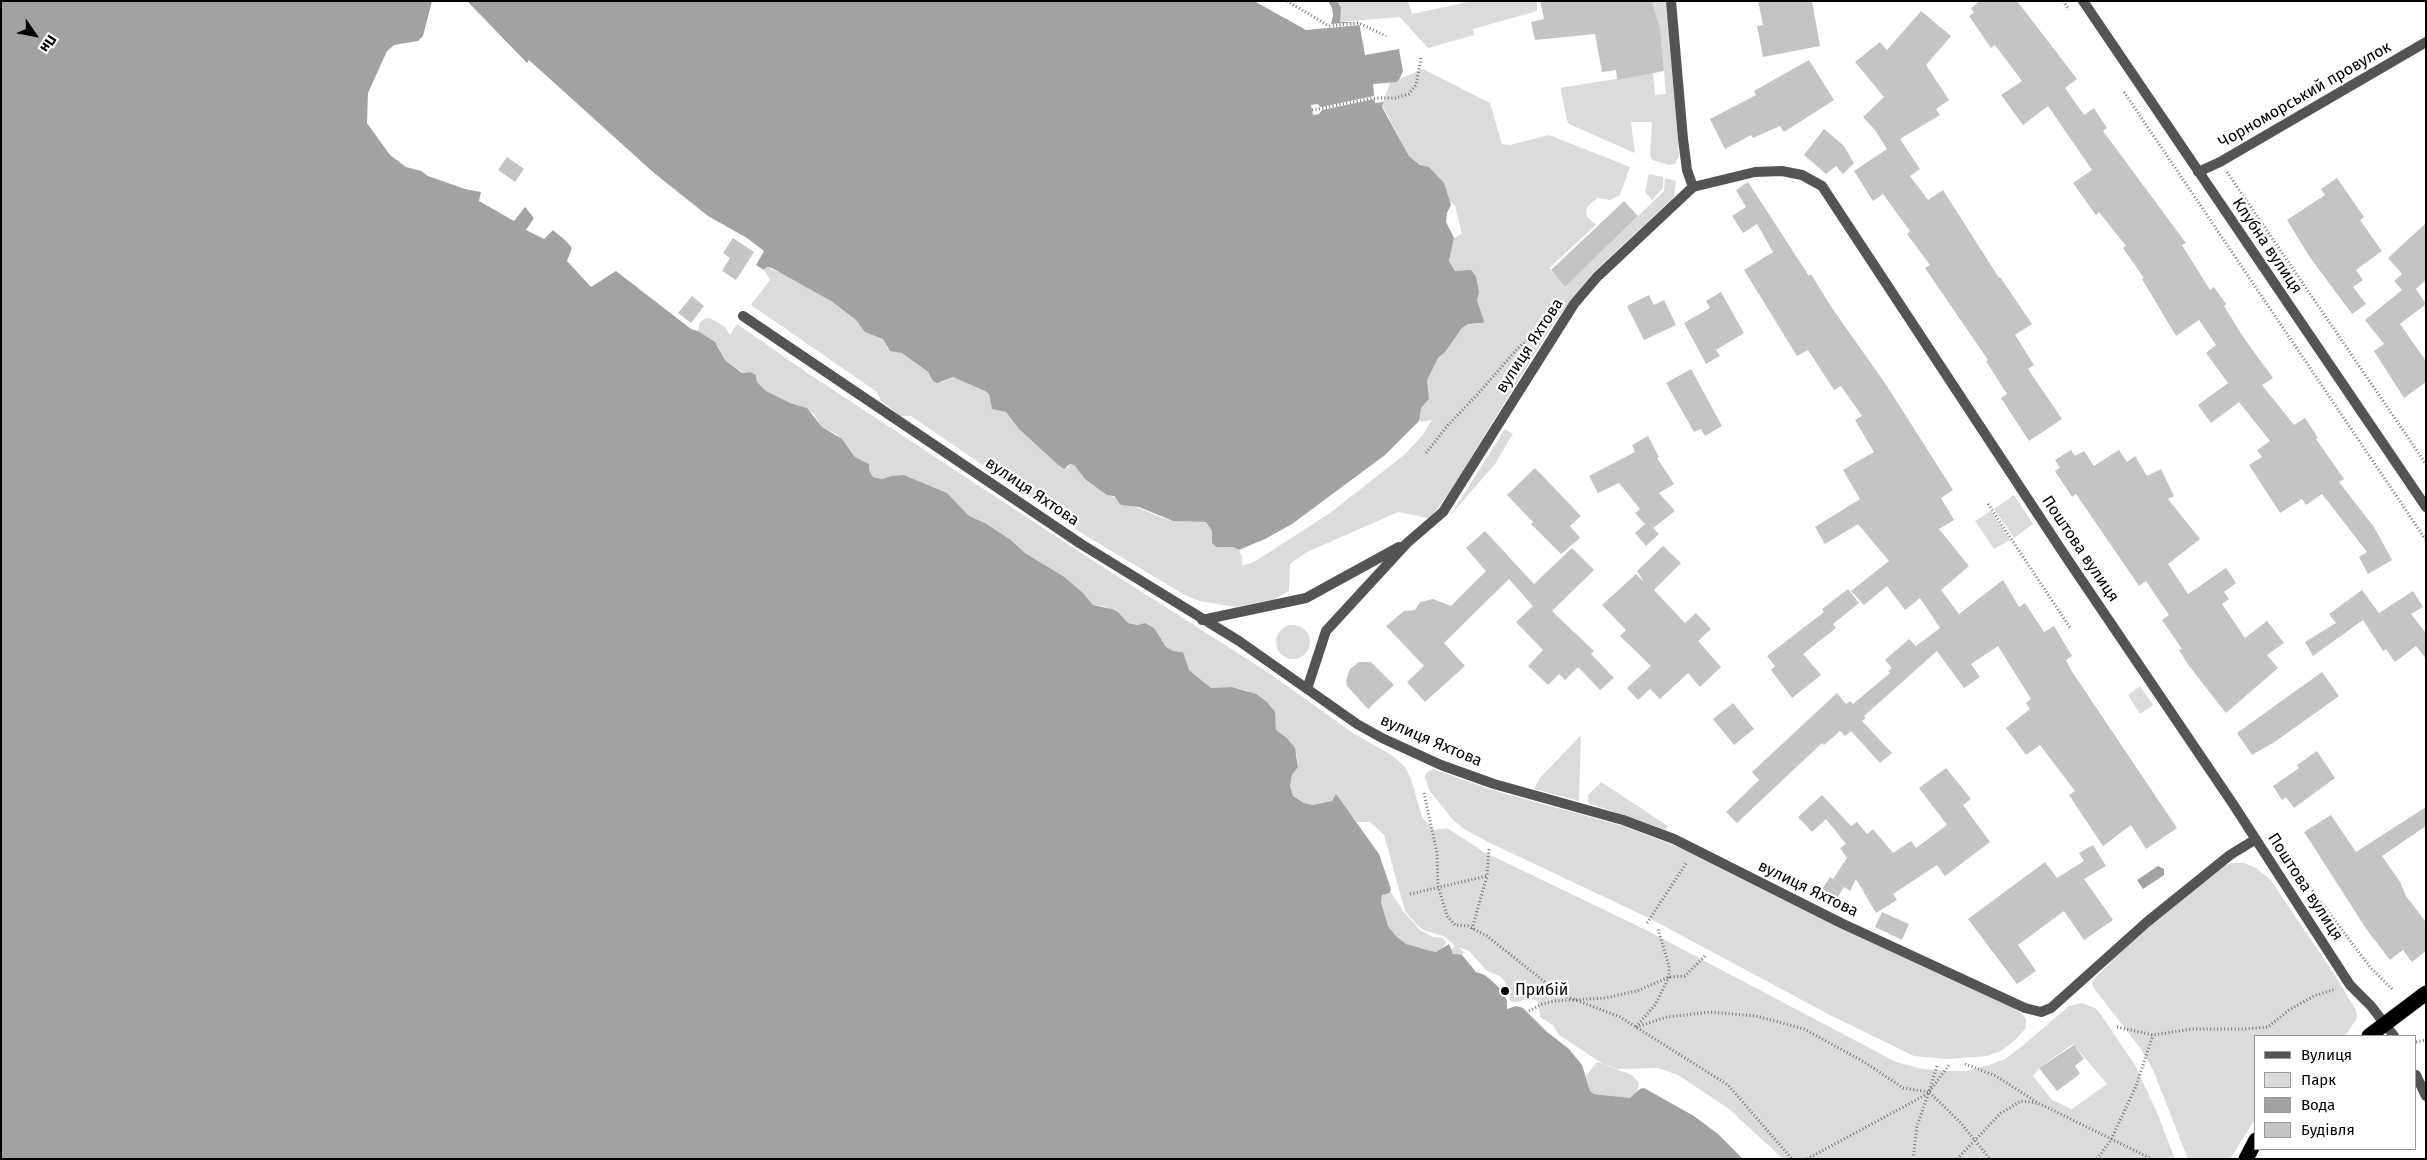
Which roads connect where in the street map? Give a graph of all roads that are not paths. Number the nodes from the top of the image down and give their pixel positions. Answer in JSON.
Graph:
{"nodes":[{"id":1,"x":1671,"y":1,"type":"edge"},
{"id":2,"x":2083,"y":1,"type":"edge"},
{"id":3,"x":2426,"y":42,"type":"edge"},
{"id":4,"x":2198,"y":172,"type":"junction"},
{"id":5,"x":1693,"y":187,"type":"junction"},
{"id":6,"x":743,"y":316,"type":"dead end"},
{"id":7,"x":2426,"y":507,"type":"edge"},
{"id":8,"x":1407,"y":543,"type":"junction"},
{"id":9,"x":1202,"y":620,"type":"junction"},
{"id":10,"x":1308,"y":689,"type":"junction"},
{"id":11,"x":2256,"y":838,"type":"junction"},
{"id":12,"x":2426,"y":994,"type":"edge"},
{"id":13,"x":2385,"y":1023,"type":"junction"},
{"id":14,"x":2370,"y":1035,"type":"edge"},
{"id":15,"x":2393,"y":1035,"type":"edge"},
{"id":16,"x":2417,"y":1077,"type":"edge"},
{"id":17,"x":2426,"y":1096,"type":"edge"},
{"id":18,"x":2254,"y":1144,"type":"edge"},
{"id":19,"x":2246,"y":1159,"type":"edge"}],
"edges":[{"from":1,"to":5,"type":"street"},
{"from":2,"to":4,"type":"street","name":"Клубна вулиця"},
{"from":3,"to":4,"type":"street","name":"Чорноморський провулок"},
{"from":4,"to":7,"type":"street","name":"Клубна вулиця"},
{"from":5,"to":8,"type":"street","name":"вулиця Яхтова"},
{"from":5,"to":11,"type":"street","name":"Поштова вулиця"},
{"from":6,"to":9,"type":"street","name":"вулиця Яхтова"},
{"from":8,"to":9,"type":"street"},
{"from":8,"to":10,"type":"street","name":"вулиця Яхтова"},
{"from":9,"to":10,"type":"street","name":"вулиця Яхтова"},
{"from":10,"to":11,"type":"street","name":"вулиця Яхтова"},
{"from":11,"to":13,"type":"street","name":"Поштова вулиця"},
{"from":12,"to":13,"type":"highway"},
{"from":13,"to":14,"type":"highway"},
{"from":13,"to":15,"type":"street","name":"Поштова вулиця"},
{"from":16,"to":17,"type":"street"},
{"from":18,"to":19,"type":"highway"}]}
